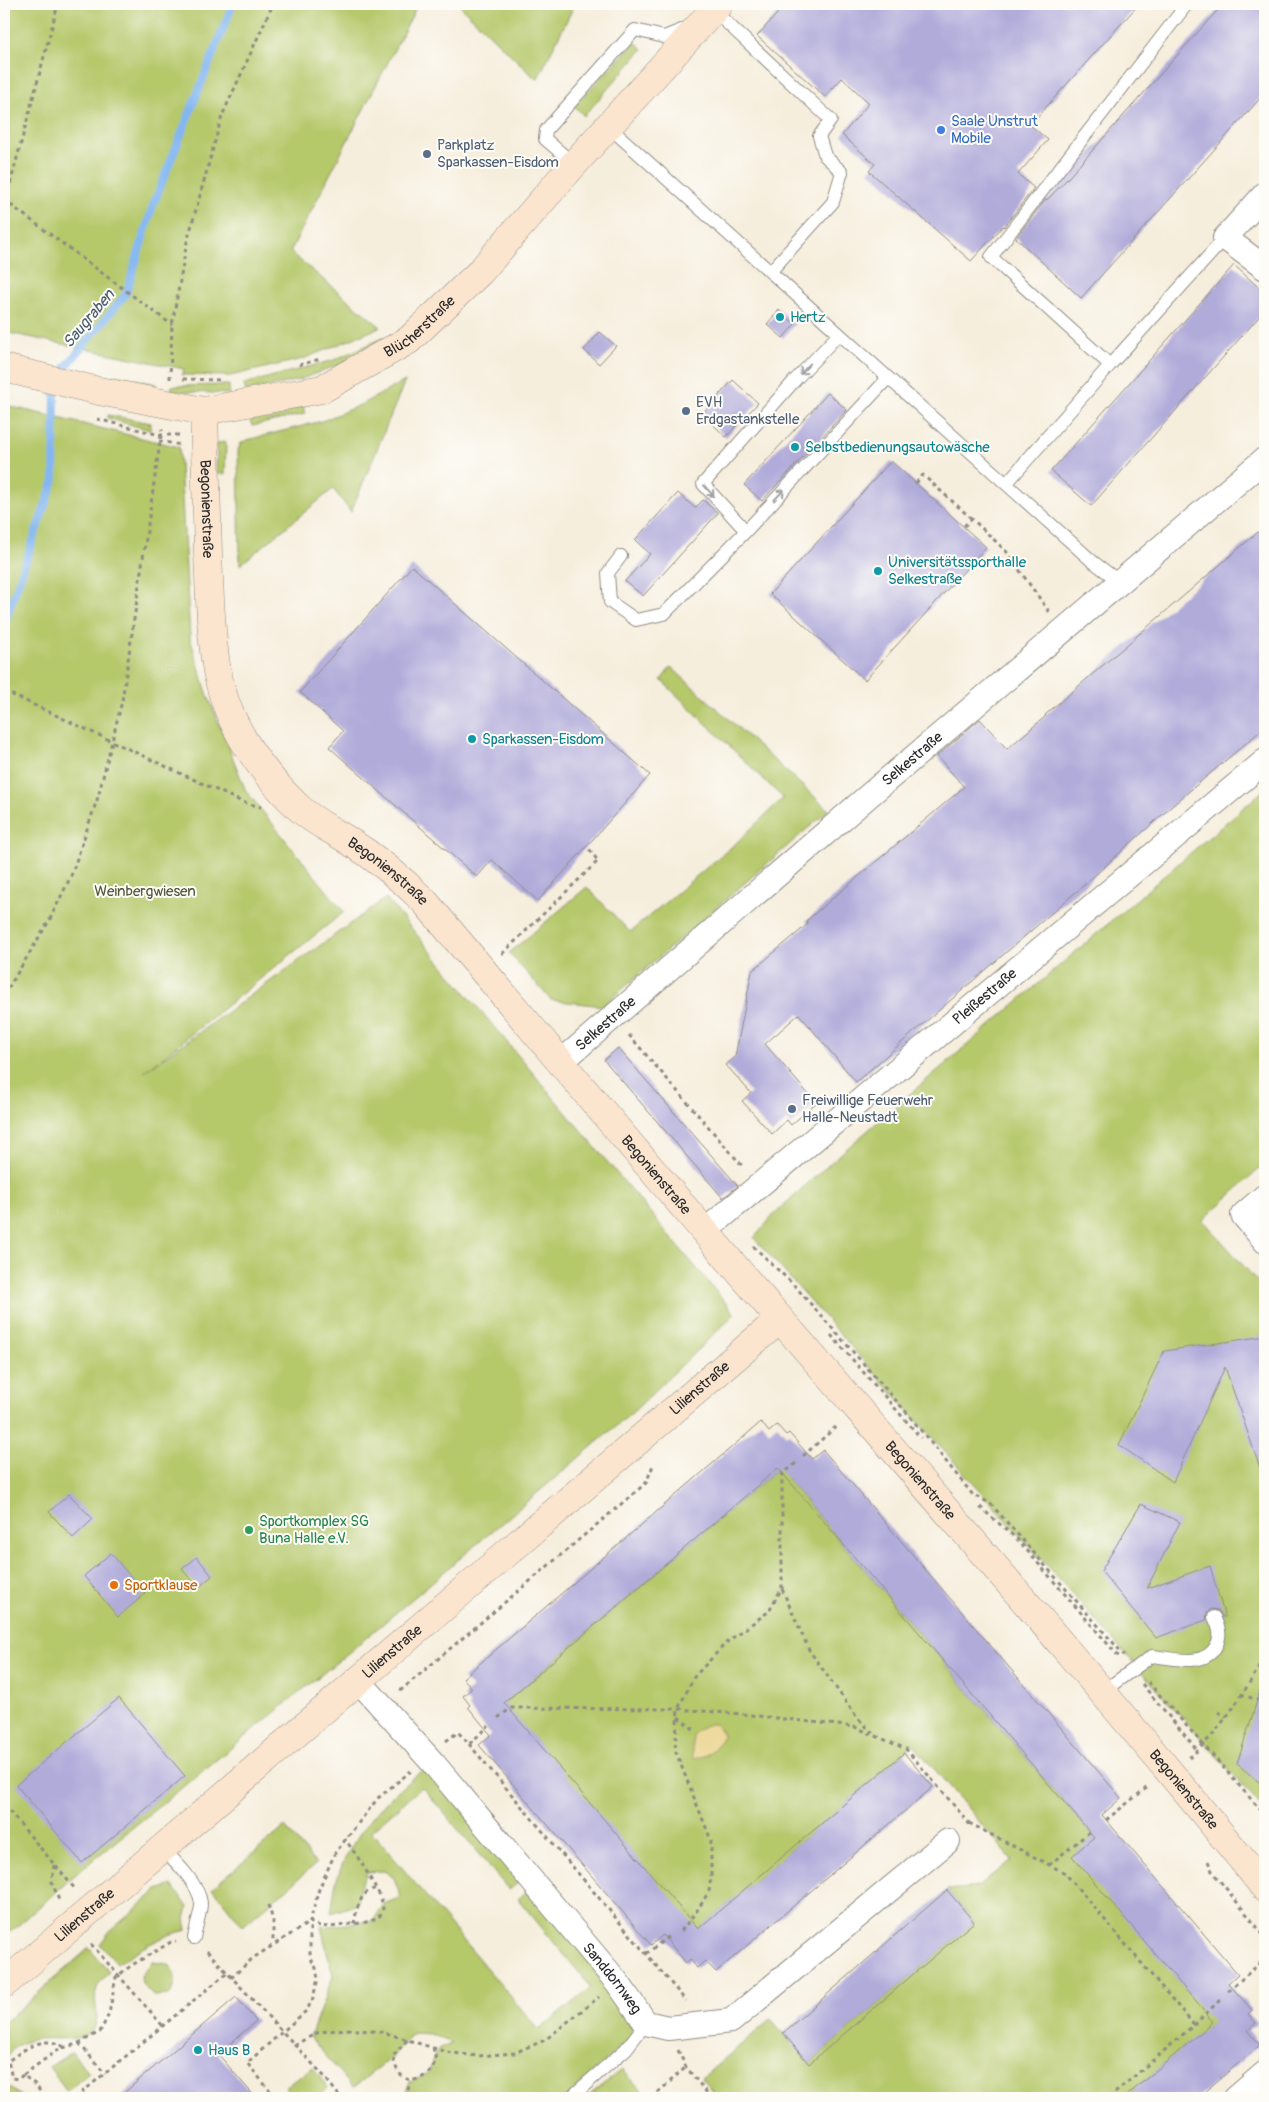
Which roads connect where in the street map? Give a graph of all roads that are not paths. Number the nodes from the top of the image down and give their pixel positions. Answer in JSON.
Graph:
{"nodes":[{"id":1,"x":1187,"y":4,"type":"edge"},
{"id":2,"x":712,"y":12,"type":"edge"},
{"id":3,"x":608,"y":126,"type":"junction"},
{"id":4,"x":574,"y":164,"type":"junction"},
{"id":5,"x":1265,"y":194,"type":"edge"},
{"id":6,"x":1225,"y":238,"type":"junction"},
{"id":7,"x":1265,"y":268,"type":"edge"},
{"id":8,"x":770,"y":272,"type":"junction"},
{"id":9,"x":839,"y":334,"type":"junction"},
{"id":10,"x":1110,"y":365,"type":"junction"},
{"id":11,"x":14,"y":370,"type":"edge"},
{"id":12,"x":888,"y":378,"type":"junction"},
{"id":13,"x":204,"y":411,"type":"junction"},
{"id":14,"x":1265,"y":459,"type":"edge"},
{"id":15,"x":1006,"y":484,"type":"junction"},
{"id":16,"x":746,"y":531,"type":"junction"},
{"id":17,"x":621,"y":556,"type":"dead end"},
{"id":18,"x":1120,"y":582,"type":"junction"},
{"id":19,"x":1265,"y":761,"type":"edge"},
{"id":20,"x":561,"y":1062,"type":"junction"},
{"id":21,"x":1265,"y":1196,"type":"edge"},
{"id":22,"x":714,"y":1224,"type":"junction"},
{"id":23,"x":1265,"y":1241,"type":"edge"},
{"id":24,"x":780,"y":1319,"type":"junction"},
{"id":25,"x":1214,"y":1617,"type":"dead end"},
{"id":26,"x":366,"y":1690,"type":"junction"},
{"id":27,"x":1102,"y":1692,"type":"junction"},
{"id":28,"x":948,"y":1841,"type":"road end"},
{"id":29,"x":162,"y":1848,"type":"junction"},
{"id":30,"x":1265,"y":1888,"type":"edge"},
{"id":31,"x":194,"y":1938,"type":"road end"},
{"id":32,"x":4,"y":1984,"type":"edge"},
{"id":33,"x":657,"y":2025,"type":"junction"},
{"id":34,"x":1265,"y":2073,"type":"edge"},
{"id":35,"x":570,"y":2098,"type":"edge"},
{"id":36,"x":1236,"y":2098,"type":"edge"}],
"edges":[{"from":1,"to":10,"type":"lane"},
{"from":2,"to":3,"type":"street","name":"Blücherstraße"},
{"from":2,"to":4,"type":"lane"},
{"from":2,"to":8,"type":"lane"},
{"from":3,"to":4,"type":"street","name":"Blücherstraße"},
{"from":3,"to":8,"type":"lane"},
{"from":4,"to":13,"type":"street","name":"Blücherstraße"},
{"from":5,"to":6,"type":"street"},
{"from":6,"to":7,"type":"street"},
{"from":6,"to":10,"type":"lane"},
{"from":8,"to":9,"type":"lane"},
{"from":9,"to":12,"type":"lane"},
{"from":9,"to":16,"type":"lane","one_way":true},
{"from":10,"to":15,"type":"lane"},
{"from":11,"to":13,"type":"street","name":"Blücherstraße"},
{"from":12,"to":15,"type":"lane"},
{"from":16,"to":12,"type":"lane","one_way":true},
{"from":13,"to":20,"type":"street","name":"Begonienstraße"},
{"from":14,"to":18,"type":"street","name":"Selkestraße"},
{"from":15,"to":18,"type":"lane"},
{"from":16,"to":17,"type":"lane"},
{"from":18,"to":20,"type":"street","name":"Selkestraße"},
{"from":19,"to":22,"type":"street","name":"Pleißestraße"},
{"from":20,"to":22,"type":"street","name":"Begonienstraße"},
{"from":21,"to":23,"type":"street"},
{"from":22,"to":24,"type":"street","name":"Begonienstraße"},
{"from":24,"to":26,"type":"street","name":"Lilienstraße"},
{"from":24,"to":27,"type":"street","name":"Begonienstraße"},
{"from":25,"to":27,"type":"lane"},
{"from":26,"to":29,"type":"street","name":"Lilienstraße"},
{"from":26,"to":33,"type":"street","name":"Sanddornweg"},
{"from":27,"to":30,"type":"street","name":"Begonienstraße"},
{"from":28,"to":33,"type":"street"},
{"from":29,"to":31,"type":"lane"},
{"from":29,"to":32,"type":"street","name":"Lilienstraße"},
{"from":33,"to":35,"type":"lane"},
{"from":34,"to":36,"type":"street"}]}
